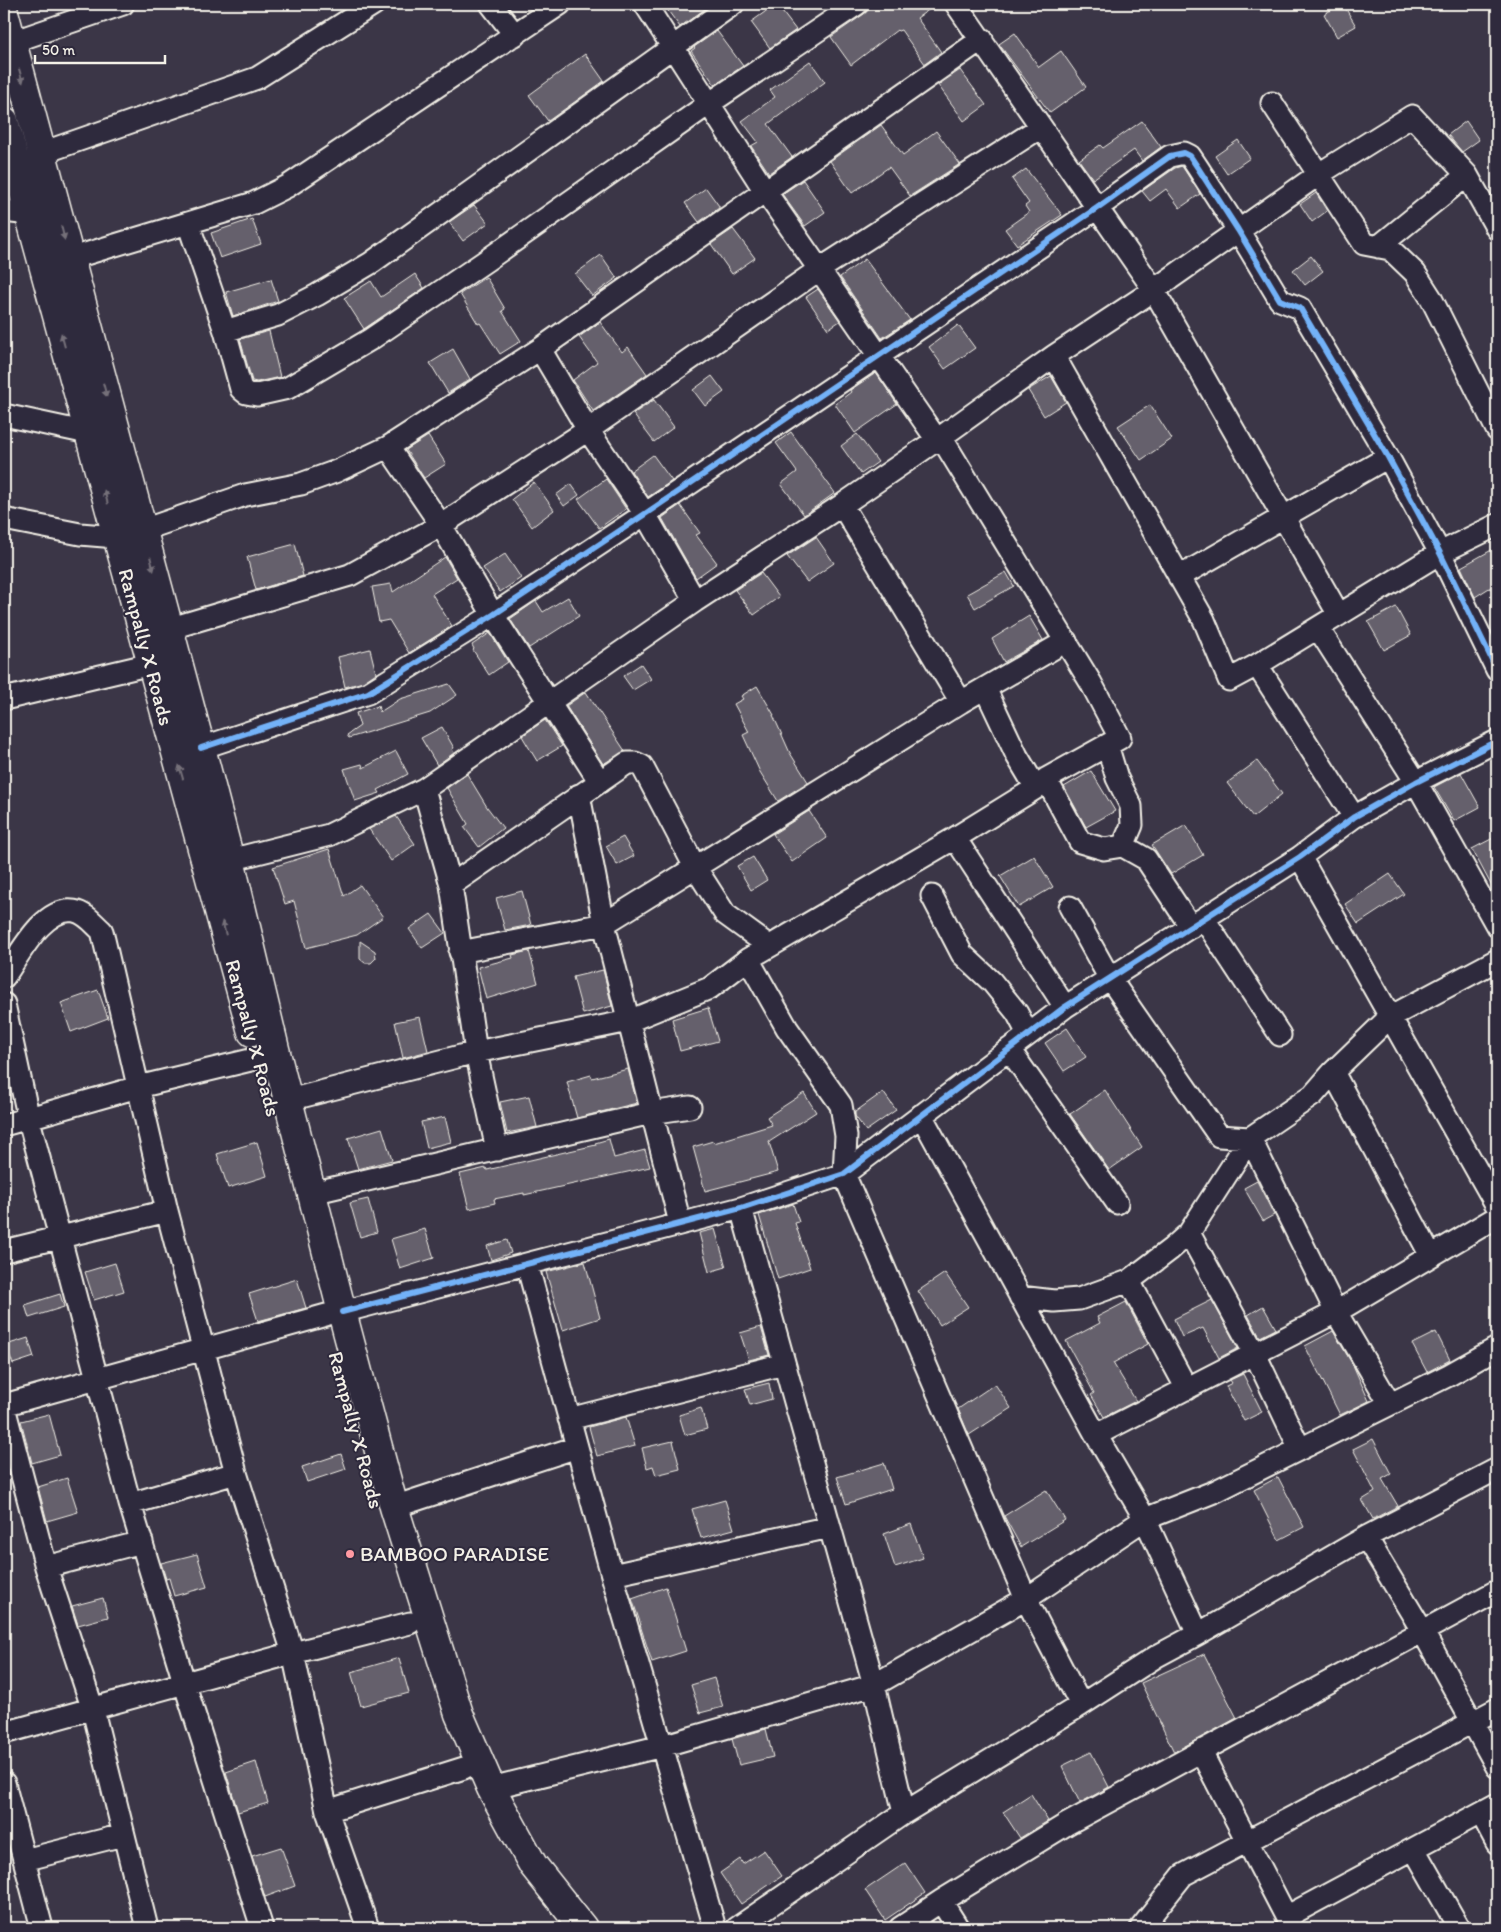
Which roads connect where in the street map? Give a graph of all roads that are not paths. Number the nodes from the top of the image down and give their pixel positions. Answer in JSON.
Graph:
{"nodes":[{"id":1,"x":123,"y":4,"type":"edge"},
{"id":2,"x":374,"y":4,"type":"edge"},
{"id":3,"x":491,"y":4,"type":"edge"},
{"id":4,"x":560,"y":4,"type":"edge"},
{"id":5,"x":646,"y":4,"type":"edge"},
{"id":6,"x":733,"y":4,"type":"edge"},
{"id":7,"x":857,"y":4,"type":"edge"},
{"id":8,"x":956,"y":4,"type":"edge"},
{"id":9,"x":4,"y":12,"type":"edge"},
{"id":10,"x":515,"y":35,"type":"junction"},
{"id":11,"x":982,"y":39,"type":"junction"},
{"id":12,"x":12,"y":42,"type":"junction"},
{"id":13,"x":673,"y":46,"type":"junction"},
{"id":14,"x":710,"y":103,"type":"junction"},
{"id":15,"x":1272,"y":103,"type":"dead end"},
{"id":16,"x":4,"y":121,"type":"edge"},
{"id":17,"x":1041,"y":127,"type":"junction"},
{"id":18,"x":42,"y":154,"type":"junction"},
{"id":19,"x":1319,"y":174,"type":"junction"},
{"id":20,"x":1467,"y":175,"type":"junction"},
{"id":21,"x":765,"y":191,"type":"junction"},
{"id":22,"x":1097,"y":208,"type":"junction"},
{"id":23,"x":16,"y":212,"type":"edge"},
{"id":24,"x":188,"y":223,"type":"junction"},
{"id":25,"x":1497,"y":229,"type":"edge"},
{"id":26,"x":1238,"y":230,"type":"junction"},
{"id":27,"x":1378,"y":247,"type":"junction"},
{"id":28,"x":69,"y":259,"type":"junction"},
{"id":29,"x":820,"y":268,"type":"junction"},
{"id":30,"x":1154,"y":290,"type":"junction"},
{"id":31,"x":225,"y":331,"type":"junction"},
{"id":32,"x":540,"y":349,"type":"junction"},
{"id":33,"x":878,"y":354,"type":"junction"},
{"id":34,"x":1054,"y":356,"type":"junction"},
{"id":35,"x":4,"y":415,"type":"edge"},
{"id":36,"x":588,"y":430,"type":"junction"},
{"id":37,"x":1497,"y":430,"type":"edge"},
{"id":38,"x":88,"y":433,"type":"junction"},
{"id":39,"x":939,"y":439,"type":"junction"},
{"id":40,"x":388,"y":446,"type":"junction"},
{"id":41,"x":1388,"y":457,"type":"junction"},
{"id":42,"x":842,"y":505,"type":"junction"},
{"id":43,"x":645,"y":514,"type":"junction"},
{"id":44,"x":1284,"y":518,"type":"junction"},
{"id":45,"x":4,"y":520,"type":"edge"},
{"id":46,"x":441,"y":525,"type":"junction"},
{"id":47,"x":1497,"y":525,"type":"edge"},
{"id":48,"x":143,"y":530,"type":"junction"},
{"id":49,"x":116,"y":537,"type":"junction"},
{"id":50,"x":1440,"y":553,"type":"junction"},
{"id":51,"x":1179,"y":576,"type":"junction"},
{"id":52,"x":695,"y":601,"type":"junction"},
{"id":53,"x":493,"y":615,"type":"junction"},
{"id":54,"x":1339,"y":615,"type":"junction"},
{"id":55,"x":1318,"y":628,"type":"junction"},
{"id":56,"x":168,"y":629,"type":"junction"},
{"id":57,"x":1066,"y":641,"type":"junction"},
{"id":58,"x":151,"y":664,"type":"junction"},
{"id":59,"x":1256,"y":665,"type":"junction"},
{"id":60,"x":1497,"y":670,"type":"edge"},
{"id":61,"x":985,"y":688,"type":"junction"},
{"id":62,"x":173,"y":697,"type":"junction"},
{"id":63,"x":4,"y":699,"type":"edge"},
{"id":64,"x":548,"y":702,"type":"junction"},
{"id":65,"x":961,"y":702,"type":"junction"},
{"id":66,"x":1497,"y":741,"type":"edge"},
{"id":67,"x":1106,"y":745,"type":"junction"},
{"id":68,"x":201,"y":748,"type":"junction"},
{"id":69,"x":600,"y":782,"type":"junction"},
{"id":70,"x":1416,"y":782,"type":"junction"},
{"id":71,"x":1041,"y":784,"type":"junction"},
{"id":72,"x":424,"y":789,"type":"junction"},
{"id":73,"x":580,"y":795,"type":"junction"},
{"id":74,"x":1354,"y":817,"type":"junction"},
{"id":75,"x":955,"y":838,"type":"junction"},
{"id":76,"x":1123,"y":846,"type":"junction"},
{"id":77,"x":1300,"y":857,"type":"junction"},
{"id":78,"x":230,"y":860,"type":"junction"},
{"id":79,"x":695,"y":867,"type":"junction"},
{"id":80,"x":451,"y":885,"type":"junction"},
{"id":81,"x":932,"y":896,"type":"dead end"},
{"id":82,"x":1070,"y":907,"type":"dead end"},
{"id":83,"x":1198,"y":923,"type":"junction"},
{"id":84,"x":604,"y":924,"type":"junction"},
{"id":85,"x":1497,"y":926,"type":"edge"},
{"id":86,"x":769,"y":946,"type":"junction"},
{"id":87,"x":460,"y":952,"type":"junction"},
{"id":88,"x":748,"y":959,"type":"junction"},
{"id":89,"x":1497,"y":960,"type":"edge"},
{"id":90,"x":4,"y":977,"type":"edge"},
{"id":91,"x":1110,"y":979,"type":"junction"},
{"id":92,"x":4,"y":1004,"type":"edge"},
{"id":93,"x":1065,"y":1007,"type":"junction"},
{"id":94,"x":1390,"y":1017,"type":"junction"},
{"id":95,"x":629,"y":1021,"type":"junction"},
{"id":96,"x":1028,"y":1034,"type":"junction"},
{"id":97,"x":1280,"y":1035,"type":"dead end"},
{"id":98,"x":1008,"y":1049,"type":"junction"},
{"id":99,"x":476,"y":1052,"type":"junction"},
{"id":100,"x":259,"y":1058,"type":"junction"},
{"id":101,"x":1334,"y":1072,"type":"junction"},
{"id":102,"x":138,"y":1087,"type":"junction"},
{"id":103,"x":289,"y":1100,"type":"junction"},
{"id":104,"x":690,"y":1106,"type":"dead end"},
{"id":105,"x":651,"y":1114,"type":"junction"},
{"id":106,"x":921,"y":1115,"type":"junction"},
{"id":107,"x":29,"y":1120,"type":"junction"},
{"id":108,"x":4,"y":1125,"type":"edge"},
{"id":109,"x":1250,"y":1138,"type":"junction"},
{"id":110,"x":497,"y":1150,"type":"junction"},
{"id":111,"x":844,"y":1174,"type":"junction"},
{"id":112,"x":312,"y":1193,"type":"junction"},
{"id":113,"x":1116,"y":1203,"type":"dead end"},
{"id":114,"x":1497,"y":1206,"type":"edge"},
{"id":115,"x":741,"y":1208,"type":"junction"},
{"id":116,"x":167,"y":1211,"type":"junction"},
{"id":117,"x":1497,"y":1217,"type":"edge"},
{"id":118,"x":680,"y":1223,"type":"junction"},
{"id":119,"x":1189,"y":1233,"type":"junction"},
{"id":120,"x":61,"y":1238,"type":"junction"},
{"id":121,"x":4,"y":1251,"type":"edge"},
{"id":122,"x":1431,"y":1256,"type":"junction"},
{"id":123,"x":527,"y":1264,"type":"junction"},
{"id":124,"x":1129,"y":1281,"type":"junction"},
{"id":125,"x":1020,"y":1296,"type":"junction"},
{"id":126,"x":1336,"y":1312,"type":"junction"},
{"id":127,"x":334,"y":1314,"type":"junction"},
{"id":128,"x":1497,"y":1348,"type":"edge"},
{"id":129,"x":204,"y":1351,"type":"junction"},
{"id":130,"x":1255,"y":1354,"type":"junction"},
{"id":131,"x":784,"y":1364,"type":"junction"},
{"id":132,"x":98,"y":1380,"type":"junction"},
{"id":133,"x":1187,"y":1389,"type":"junction"},
{"id":134,"x":1390,"y":1404,"type":"junction"},
{"id":135,"x":4,"y":1406,"type":"edge"},
{"id":136,"x":569,"y":1419,"type":"junction"},
{"id":137,"x":1096,"y":1436,"type":"junction"},
{"id":138,"x":577,"y":1447,"type":"junction"},
{"id":139,"x":1300,"y":1449,"type":"junction"},
{"id":140,"x":1497,"y":1469,"type":"edge"},
{"id":141,"x":236,"y":1473,"type":"junction"},
{"id":142,"x":130,"y":1504,"type":"junction"},
{"id":143,"x":394,"y":1507,"type":"junction"},
{"id":144,"x":1145,"y":1519,"type":"junction"},
{"id":145,"x":830,"y":1527,"type":"junction"},
{"id":146,"x":1366,"y":1537,"type":"junction"},
{"id":147,"x":142,"y":1542,"type":"junction"},
{"id":148,"x":46,"y":1567,"type":"junction"},
{"id":149,"x":612,"y":1575,"type":"junction"},
{"id":150,"x":1497,"y":1591,"type":"edge"},
{"id":151,"x":1026,"y":1599,"type":"junction"},
{"id":152,"x":410,"y":1623,"type":"junction"},
{"id":153,"x":1423,"y":1632,"type":"junction"},
{"id":154,"x":1198,"y":1634,"type":"junction"},
{"id":155,"x":293,"y":1653,"type":"junction"},
{"id":156,"x":185,"y":1685,"type":"junction"},
{"id":157,"x":874,"y":1685,"type":"junction"},
{"id":158,"x":1081,"y":1705,"type":"junction"},
{"id":159,"x":1497,"y":1709,"type":"edge"},
{"id":160,"x":93,"y":1710,"type":"junction"},
{"id":161,"x":1473,"y":1722,"type":"junction"},
{"id":162,"x":4,"y":1733,"type":"edge"},
{"id":163,"x":662,"y":1746,"type":"junction"},
{"id":164,"x":1201,"y":1752,"type":"junction"},
{"id":165,"x":1497,"y":1767,"type":"edge"},
{"id":166,"x":464,"y":1768,"type":"junction"},
{"id":167,"x":4,"y":1783,"type":"edge"},
{"id":168,"x":491,"y":1788,"type":"junction"},
{"id":169,"x":1489,"y":1808,"type":"edge"},
{"id":170,"x":327,"y":1811,"type":"junction"},
{"id":171,"x":904,"y":1813,"type":"junction"},
{"id":172,"x":123,"y":1836,"type":"junction"},
{"id":173,"x":1246,"y":1841,"type":"junction"},
{"id":174,"x":1497,"y":1843,"type":"edge"},
{"id":175,"x":1414,"y":1848,"type":"junction"},
{"id":176,"x":24,"y":1860,"type":"junction"},
{"id":177,"x":941,"y":1901,"type":"junction"},
{"id":178,"x":1289,"y":1923,"type":"edge"},
{"id":179,"x":42,"y":1928,"type":"edge"},
{"id":180,"x":147,"y":1928,"type":"edge"},
{"id":181,"x":262,"y":1928,"type":"edge"},
{"id":182,"x":368,"y":1928,"type":"edge"},
{"id":183,"x":564,"y":1928,"type":"edge"},
{"id":184,"x":584,"y":1928,"type":"edge"},
{"id":185,"x":715,"y":1928,"type":"edge"},
{"id":186,"x":736,"y":1928,"type":"edge"},
{"id":187,"x":900,"y":1928,"type":"edge"},
{"id":188,"x":958,"y":1928,"type":"edge"},
{"id":189,"x":1141,"y":1928,"type":"edge"},
{"id":190,"x":1459,"y":1928,"type":"edge"}],
"edges":[{"from":1,"to":12,"type":"street"},
{"from":2,"to":18,"type":"street"},
{"from":3,"to":10,"type":"street"},
{"from":4,"to":10,"type":"street"},
{"from":5,"to":13,"type":"street"},
{"from":6,"to":13,"type":"street"},
{"from":7,"to":14,"type":"street"},
{"from":8,"to":11,"type":"street"},
{"from":9,"to":12,"type":"main road"},
{"from":10,"to":24,"type":"street"},
{"from":11,"to":17,"type":"street"},
{"from":11,"to":21,"type":"street"},
{"from":12,"to":18,"type":"main road","one_way":true},
{"from":13,"to":14,"type":"street"},
{"from":13,"to":31,"type":"street"},
{"from":14,"to":21,"type":"street"},
{"from":14,"to":31,"type":"street"},
{"from":15,"to":19,"type":"street"},
{"from":16,"to":23,"type":"main road","name":"Rampally X Roads"},
{"from":17,"to":22,"type":"street"},
{"from":17,"to":29,"type":"street"},
{"from":18,"to":28,"type":"main road","one_way":true},
{"from":19,"to":20,"type":"street"},
{"from":19,"to":26,"type":"street"},
{"from":19,"to":27,"type":"street"},
{"from":20,"to":25,"type":"street"},
{"from":20,"to":27,"type":"street"},
{"from":21,"to":29,"type":"street"},
{"from":21,"to":32,"type":"street"},
{"from":22,"to":26,"type":"street"},
{"from":22,"to":30,"type":"street"},
{"from":22,"to":33,"type":"street"},
{"from":38,"to":23,"type":"main road","name":"Rampally X Roads","one_way":true},
{"from":24,"to":28,"type":"street"},
{"from":24,"to":31,"type":"street"},
{"from":26,"to":30,"type":"street"},
{"from":26,"to":41,"type":"street"},
{"from":27,"to":37,"type":"street"},
{"from":28,"to":48,"type":"main road","one_way":true},
{"from":29,"to":33,"type":"street"},
{"from":29,"to":36,"type":"street"},
{"from":30,"to":34,"type":"street"},
{"from":30,"to":44,"type":"street"},
{"from":32,"to":36,"type":"street"},
{"from":32,"to":40,"type":"street"},
{"from":33,"to":39,"type":"street"},
{"from":33,"to":43,"type":"street"},
{"from":34,"to":39,"type":"street"},
{"from":34,"to":51,"type":"street"},
{"from":35,"to":38,"type":"street"},
{"from":36,"to":43,"type":"street"},
{"from":36,"to":46,"type":"street"},
{"from":49,"to":38,"type":"main road","name":"Rampally X Roads","one_way":true},
{"from":39,"to":42,"type":"street"},
{"from":39,"to":57,"type":"street"},
{"from":40,"to":46,"type":"street"},
{"from":40,"to":48,"type":"street"},
{"from":41,"to":44,"type":"street"},
{"from":41,"to":50,"type":"street"},
{"from":42,"to":52,"type":"street"},
{"from":42,"to":65,"type":"street"},
{"from":43,"to":52,"type":"street"},
{"from":43,"to":53,"type":"street"},
{"from":44,"to":51,"type":"street"},
{"from":44,"to":54,"type":"street"},
{"from":45,"to":49,"type":"street"},
{"from":46,"to":53,"type":"street"},
{"from":46,"to":56,"type":"street"},
{"from":47,"to":50,"type":"street"},
{"from":48,"to":56,"type":"main road","one_way":true},
{"from":49,"to":58,"type":"main road","name":"Rampally X Roads"},
{"from":50,"to":54,"type":"street"},
{"from":50,"to":60,"type":"street"},
{"from":51,"to":59,"type":"street"},
{"from":52,"to":64,"type":"street"},
{"from":53,"to":64,"type":"street"},
{"from":53,"to":68,"type":"street"},
{"from":54,"to":55,"type":"street"},
{"from":55,"to":59,"type":"street"},
{"from":55,"to":70,"type":"street"},
{"from":56,"to":62,"type":"main road"},
{"from":57,"to":61,"type":"street"},
{"from":57,"to":67,"type":"street"},
{"from":58,"to":62,"type":"main road","name":"Rampally X Roads"},
{"from":58,"to":63,"type":"street"},
{"from":59,"to":74,"type":"street"},
{"from":61,"to":65,"type":"street"},
{"from":61,"to":71,"type":"street"},
{"from":62,"to":68,"type":"main road"},
{"from":100,"to":62,"type":"main road","name":"Rampally X Roads","one_way":true},
{"from":64,"to":69,"type":"street"},
{"from":64,"to":72,"type":"street"},
{"from":65,"to":79,"type":"street"},
{"from":66,"to":70,"type":"street"},
{"from":67,"to":71,"type":"street"},
{"from":67,"to":76,"type":"street"},
{"from":68,"to":78,"type":"main road"},
{"from":69,"to":73,"type":"street"},
{"from":69,"to":79,"type":"street"},
{"from":70,"to":74,"type":"street"},
{"from":70,"to":85,"type":"street"},
{"from":71,"to":75,"type":"street"},
{"from":71,"to":76,"type":"street"},
{"from":72,"to":78,"type":"street"},
{"from":72,"to":80,"type":"street"},
{"from":73,"to":80,"type":"street"},
{"from":73,"to":84,"type":"street"},
{"from":74,"to":77,"type":"street"},
{"from":75,"to":86,"type":"street"},
{"from":75,"to":93,"type":"street"},
{"from":76,"to":83,"type":"street"},
{"from":77,"to":83,"type":"street"},
{"from":77,"to":94,"type":"street"},
{"from":78,"to":103,"type":"main road"},
{"from":79,"to":84,"type":"street"},
{"from":79,"to":86,"type":"street"},
{"from":80,"to":87,"type":"street"},
{"from":81,"to":96,"type":"street"},
{"from":82,"to":91,"type":"street"},
{"from":83,"to":91,"type":"street"},
{"from":83,"to":97,"type":"street"},
{"from":84,"to":87,"type":"street"},
{"from":84,"to":95,"type":"street"},
{"from":86,"to":88,"type":"street"},
{"from":87,"to":99,"type":"street"},
{"from":88,"to":95,"type":"street"},
{"from":88,"to":111,"type":"street"},
{"from":89,"to":94,"type":"street"},
{"from":90,"to":102,"type":"street"},
{"from":91,"to":93,"type":"street"},
{"from":91,"to":109,"type":"street"},
{"from":92,"to":107,"type":"street"},
{"from":93,"to":96,"type":"street"},
{"from":94,"to":101,"type":"street"},
{"from":94,"to":114,"type":"street"},
{"from":95,"to":99,"type":"street"},
{"from":95,"to":105,"type":"street"},
{"from":96,"to":98,"type":"street"},
{"from":98,"to":106,"type":"street"},
{"from":98,"to":113,"type":"street"},
{"from":99,"to":103,"type":"street"},
{"from":99,"to":110,"type":"street"},
{"from":100,"to":102,"type":"street"},
{"from":100,"to":127,"type":"main road","name":"Rampally X Roads"},
{"from":101,"to":109,"type":"street"},
{"from":101,"to":122,"type":"street"},
{"from":102,"to":107,"type":"street"},
{"from":102,"to":116,"type":"street"},
{"from":103,"to":112,"type":"main road"},
{"from":104,"to":105,"type":"street"},
{"from":105,"to":110,"type":"street"},
{"from":105,"to":118,"type":"street"},
{"from":106,"to":111,"type":"street"},
{"from":106,"to":125,"type":"street"},
{"from":107,"to":108,"type":"street"},
{"from":107,"to":120,"type":"street"},
{"from":109,"to":119,"type":"street"},
{"from":109,"to":126,"type":"street"},
{"from":110,"to":112,"type":"street"},
{"from":111,"to":115,"type":"street"},
{"from":111,"to":151,"type":"street"},
{"from":112,"to":127,"type":"main road"},
{"from":115,"to":118,"type":"street"},
{"from":115,"to":131,"type":"street"},
{"from":116,"to":120,"type":"street"},
{"from":116,"to":129,"type":"street"},
{"from":117,"to":122,"type":"street"},
{"from":118,"to":123,"type":"street"},
{"from":119,"to":124,"type":"street"},
{"from":119,"to":130,"type":"street"},
{"from":120,"to":121,"type":"street"},
{"from":120,"to":132,"type":"street"},
{"from":122,"to":126,"type":"street"},
{"from":123,"to":127,"type":"street"},
{"from":123,"to":136,"type":"street"},
{"from":124,"to":125,"type":"street"},
{"from":124,"to":133,"type":"street"},
{"from":125,"to":137,"type":"street"},
{"from":126,"to":130,"type":"street"},
{"from":126,"to":134,"type":"street"},
{"from":127,"to":129,"type":"street"},
{"from":127,"to":143,"type":"main road"},
{"from":127,"to":152,"type":"main road","name":"Rampally X Roads"},
{"from":128,"to":134,"type":"street"},
{"from":129,"to":132,"type":"street"},
{"from":129,"to":141,"type":"street"},
{"from":130,"to":133,"type":"street"},
{"from":130,"to":139,"type":"street"},
{"from":131,"to":136,"type":"street"},
{"from":131,"to":145,"type":"street"},
{"from":132,"to":135,"type":"street"},
{"from":132,"to":142,"type":"street"},
{"from":133,"to":137,"type":"street"},
{"from":134,"to":139,"type":"street"},
{"from":135,"to":148,"type":"street"},
{"from":136,"to":138,"type":"street"},
{"from":137,"to":144,"type":"street"},
{"from":138,"to":143,"type":"street"},
{"from":138,"to":149,"type":"street"},
{"from":139,"to":144,"type":"street"},
{"from":140,"to":146,"type":"street"},
{"from":141,"to":142,"type":"street"},
{"from":141,"to":155,"type":"street"},
{"from":142,"to":147,"type":"street"},
{"from":143,"to":168,"type":"main road"},
{"from":144,"to":151,"type":"street"},
{"from":144,"to":154,"type":"street"},
{"from":145,"to":149,"type":"street"},
{"from":145,"to":157,"type":"street"},
{"from":146,"to":153,"type":"street"},
{"from":146,"to":154,"type":"street"},
{"from":147,"to":148,"type":"street"},
{"from":147,"to":156,"type":"street"},
{"from":148,"to":160,"type":"street"},
{"from":149,"to":163,"type":"street"},
{"from":150,"to":153,"type":"street"},
{"from":151,"to":157,"type":"street"},
{"from":151,"to":158,"type":"street"},
{"from":152,"to":155,"type":"street"},
{"from":152,"to":166,"type":"main road","name":"Rampally X Roads"},
{"from":153,"to":161,"type":"street"},
{"from":153,"to":164,"type":"street"},
{"from":154,"to":158,"type":"street"},
{"from":155,"to":156,"type":"street"},
{"from":155,"to":170,"type":"street"},
{"from":156,"to":160,"type":"street"},
{"from":156,"to":181,"type":"street"},
{"from":157,"to":163,"type":"street"},
{"from":157,"to":171,"type":"street"},
{"from":158,"to":171,"type":"street"},
{"from":159,"to":161,"type":"street"},
{"from":160,"to":162,"type":"street"},
{"from":160,"to":172,"type":"street"},
{"from":161,"to":165,"type":"street"},
{"from":161,"to":173,"type":"street"},
{"from":163,"to":168,"type":"street"},
{"from":163,"to":185,"type":"street"},
{"from":164,"to":173,"type":"street"},
{"from":164,"to":177,"type":"street"},
{"from":166,"to":170,"type":"street"},
{"from":166,"to":183,"type":"main road","name":"Rampally X Roads"},
{"from":167,"to":176,"type":"street"},
{"from":168,"to":184,"type":"main road"},
{"from":169,"to":174,"type":"street"},
{"from":169,"to":175,"type":"street"},
{"from":170,"to":182,"type":"street"},
{"from":171,"to":186,"type":"street"},
{"from":172,"to":176,"type":"street"},
{"from":172,"to":180,"type":"street"},
{"from":173,"to":178,"type":"street"},
{"from":173,"to":189,"type":"street"},
{"from":175,"to":178,"type":"street"},
{"from":175,"to":190,"type":"street"},
{"from":176,"to":179,"type":"street"},
{"from":177,"to":187,"type":"street"},
{"from":177,"to":188,"type":"street"}]}
